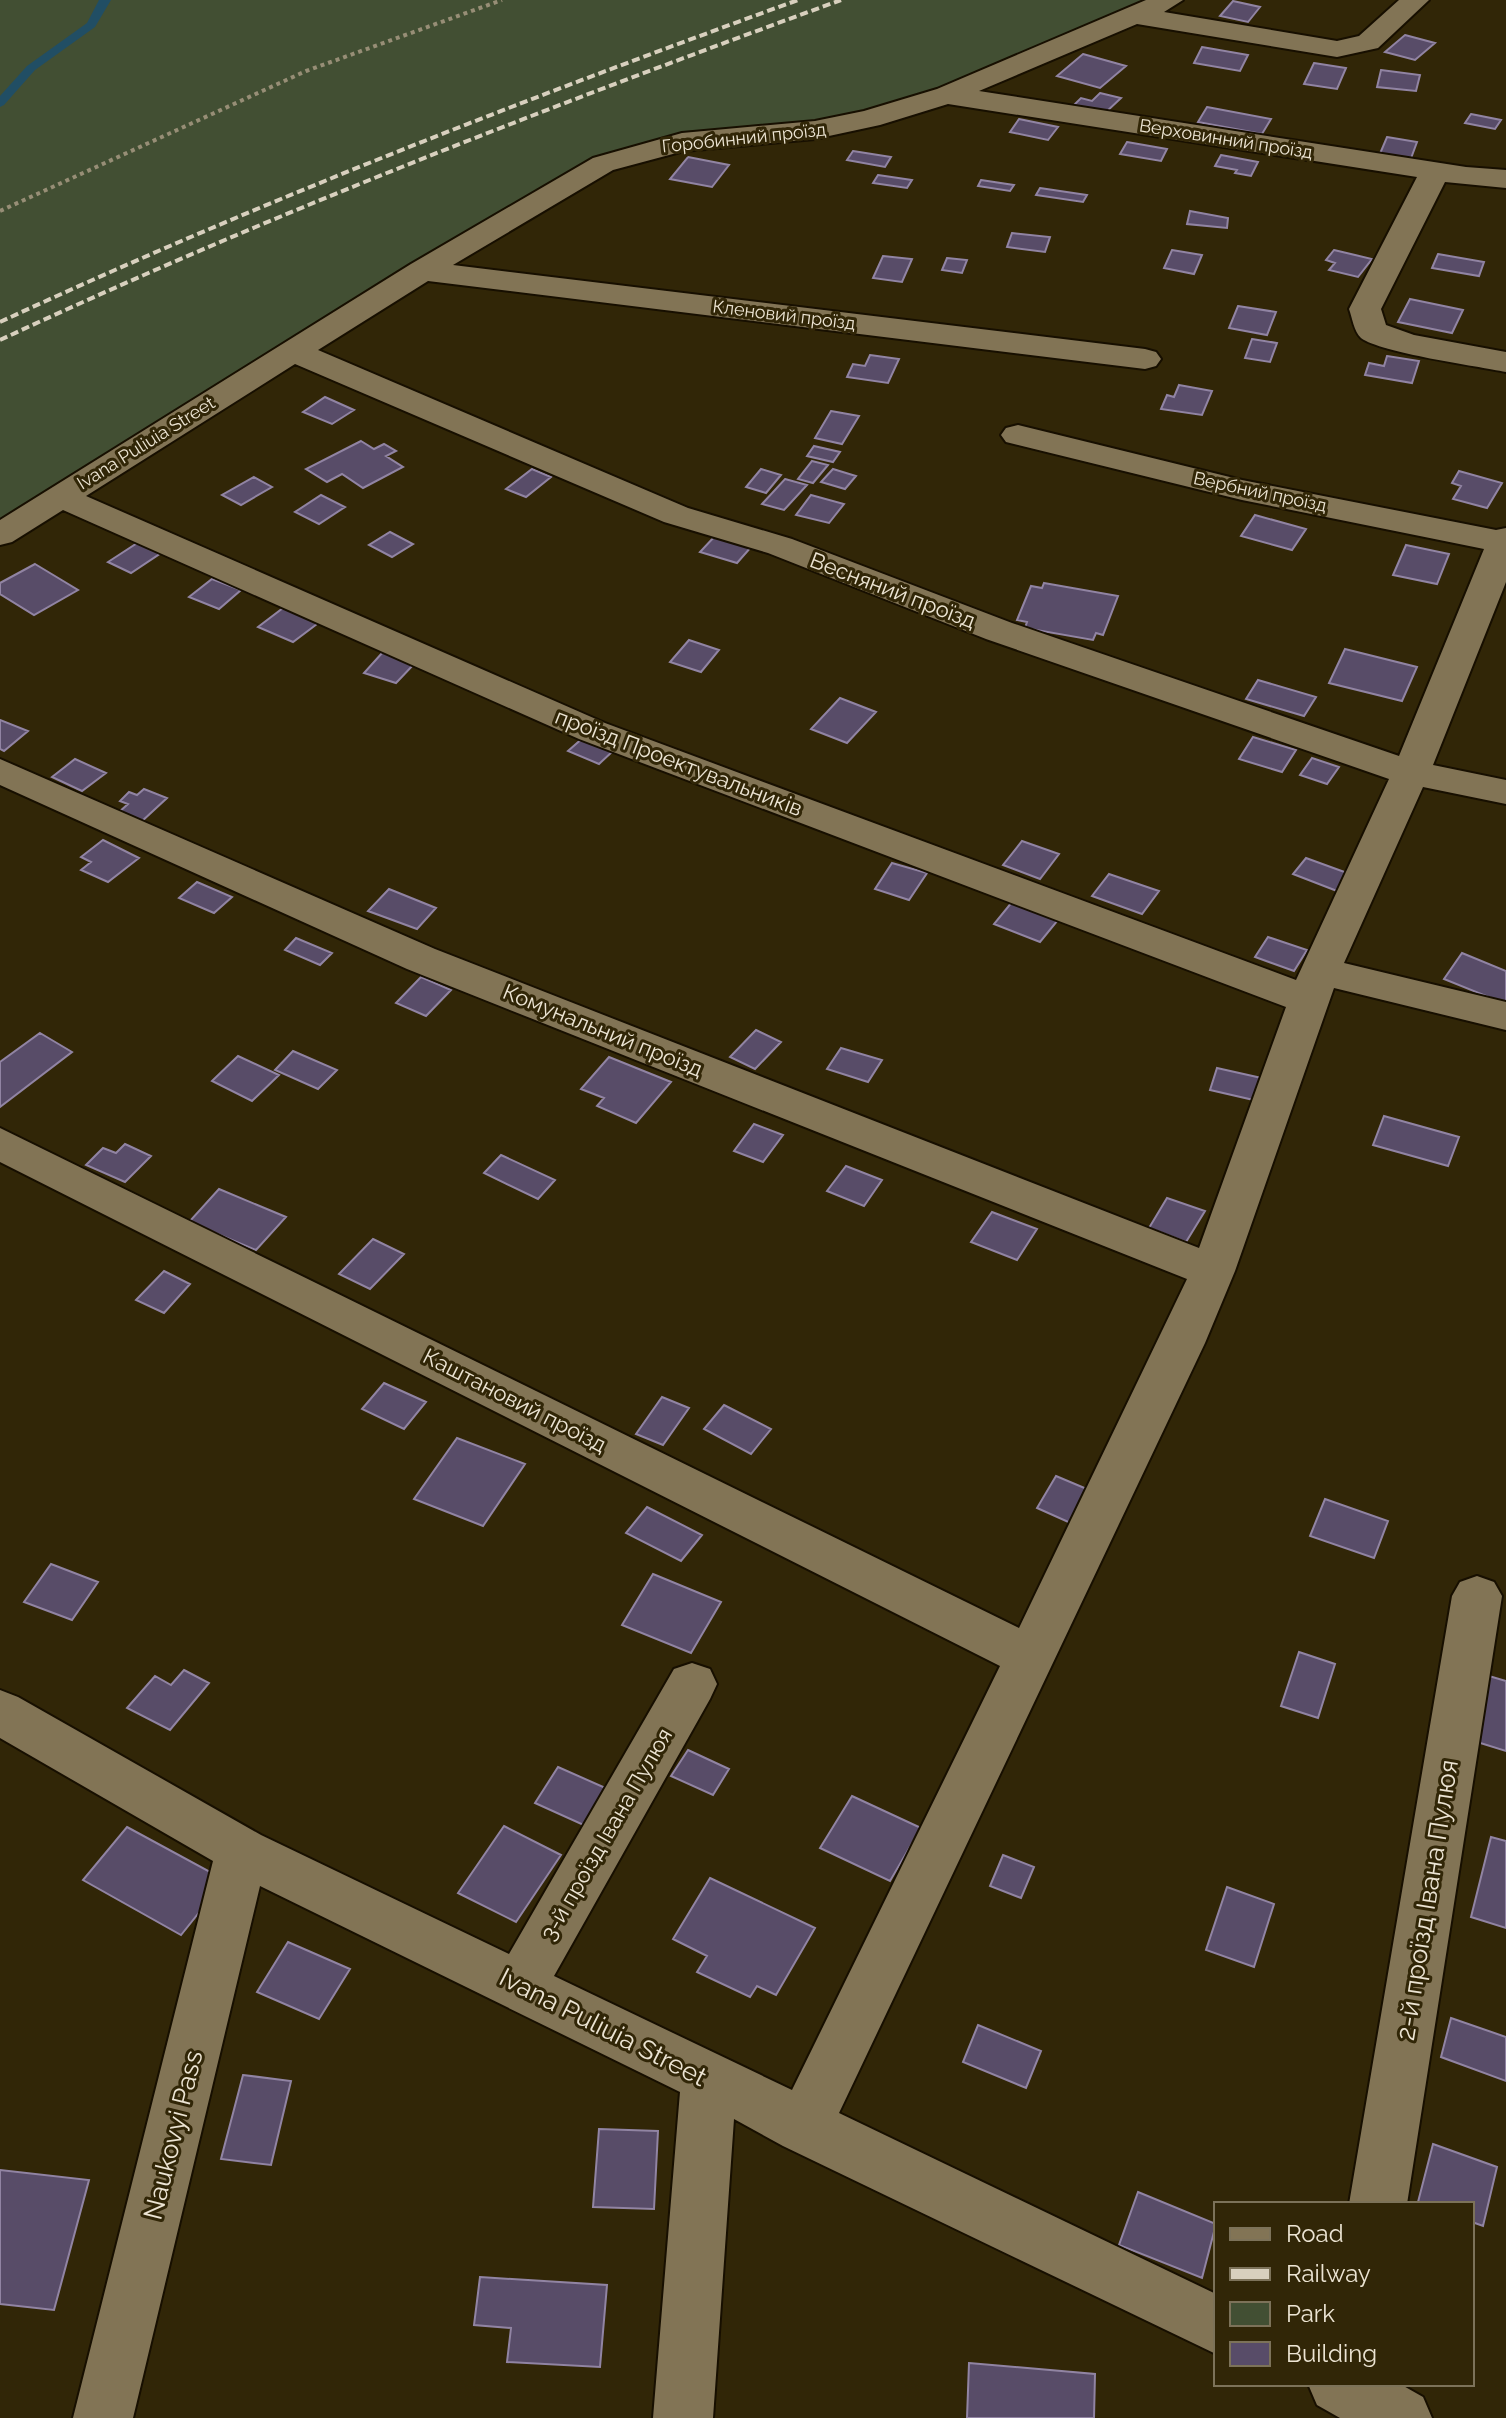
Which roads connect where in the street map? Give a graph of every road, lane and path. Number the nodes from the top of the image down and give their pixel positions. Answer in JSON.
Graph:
{"nodes":[{"id":1,"x":502,"y":0,"type":"edge"},
{"id":2,"x":1169,"y":0,"type":"edge"},
{"id":3,"x":1415,"y":0,"type":"edge"},
{"id":4,"x":1133,"y":15,"type":"junction"},
{"id":5,"x":947,"y":95,"type":"junction"},
{"id":6,"x":1435,"y":171,"type":"junction"},
{"id":7,"x":1506,"y":179,"type":"edge"},
{"id":8,"x":0,"y":211,"type":"edge"},
{"id":9,"x":422,"y":271,"type":"junction"},
{"id":10,"x":292,"y":351,"type":"junction"},
{"id":11,"x":1145,"y":359,"type":"dead end"},
{"id":12,"x":1506,"y":362,"type":"edge"},
{"id":13,"x":1018,"y":435,"type":"dead end"},
{"id":14,"x":61,"y":497,"type":"junction"},
{"id":15,"x":0,"y":535,"type":"edge"},
{"id":16,"x":1505,"y":540,"type":"edge"},
{"id":17,"x":0,"y":771,"type":"edge"},
{"id":18,"x":1411,"y":773,"type":"junction"},
{"id":19,"x":1506,"y":792,"type":"edge"},
{"id":20,"x":1314,"y":986,"type":"junction"},
{"id":21,"x":1506,"y":1016,"type":"edge"},
{"id":22,"x":0,"y":1143,"type":"edge"},
{"id":23,"x":1213,"y":1271,"type":"junction"},
{"id":24,"x":1477,"y":1596,"type":"dead end"},
{"id":25,"x":1029,"y":1657,"type":"junction"},
{"id":26,"x":692,"y":1684,"type":"dead end"},
{"id":27,"x":0,"y":1712,"type":"edge"},
{"id":28,"x":242,"y":1851,"type":"junction"},
{"id":29,"x":520,"y":1985,"type":"junction"},
{"id":30,"x":709,"y":2081,"type":"junction"},
{"id":31,"x":803,"y":2127,"type":"junction"},
{"id":32,"x":1378,"y":2202,"type":"edge"},
{"id":33,"x":1214,"y":2324,"type":"edge"},
{"id":34,"x":1346,"y":2386,"type":"edge"},
{"id":35,"x":103,"y":2418,"type":"edge"},
{"id":36,"x":683,"y":2418,"type":"edge"},
{"id":37,"x":1402,"y":2418,"type":"edge"}],
"edges":[{"from":1,"to":8,"type":"path"},
{"from":2,"to":4,"type":"street","name":"Горобинний проїзд"},
{"from":3,"to":4,"type":"street"},
{"from":4,"to":5,"type":"street","name":"Горобинний проїзд"},
{"from":5,"to":6,"type":"street","name":"Верховинний проїзд"},
{"from":5,"to":9,"type":"street","name":"Горобинний проїзд"},
{"from":6,"to":7,"type":"street","name":"Верховинний проїзд"},
{"from":6,"to":12,"type":"street"},
{"from":9,"to":10,"type":"street","name":"Горобинний проїзд"},
{"from":9,"to":11,"type":"street","name":"Кленовий проїзд"},
{"from":10,"to":14,"type":"street","name":"Ivana Puliuia Street"},
{"from":10,"to":18,"type":"street","name":"Весняний проїзд"},
{"from":13,"to":16,"type":"street","name":"Вербний проїзд"},
{"from":14,"to":15,"type":"street","name":"Ivana Puliuia Street"},
{"from":14,"to":20,"type":"street","name":"проїзд Проектувальників"},
{"from":16,"to":18,"type":"street"},
{"from":17,"to":23,"type":"street","name":"Комунальний проїзд"},
{"from":18,"to":19,"type":"street","name":"Весняний проїзд"},
{"from":18,"to":20,"type":"street"},
{"from":20,"to":21,"type":"street","name":"проїзд Проектувальників"},
{"from":20,"to":23,"type":"street"},
{"from":22,"to":25,"type":"street","name":"Каштановий проїзд"},
{"from":23,"to":25,"type":"street"},
{"from":24,"to":32,"type":"street","name":"2-й проїзд Івана Пулюя"},
{"from":25,"to":31,"type":"street"},
{"from":26,"to":29,"type":"street","name":"3-й проїзд Івана Пулюя"},
{"from":27,"to":28,"type":"street","name":"Ivana Puliuia Street"},
{"from":28,"to":29,"type":"street","name":"Ivana Puliuia Street"},
{"from":28,"to":35,"type":"street","name":"Naukovyi Pass"},
{"from":29,"to":30,"type":"street","name":"Ivana Puliuia Street"},
{"from":30,"to":31,"type":"street","name":"Ivana Puliuia Street"},
{"from":30,"to":36,"type":"street"},
{"from":31,"to":33,"type":"street","name":"Ivana Puliuia Street"},
{"from":34,"to":37,"type":"street"}]}
